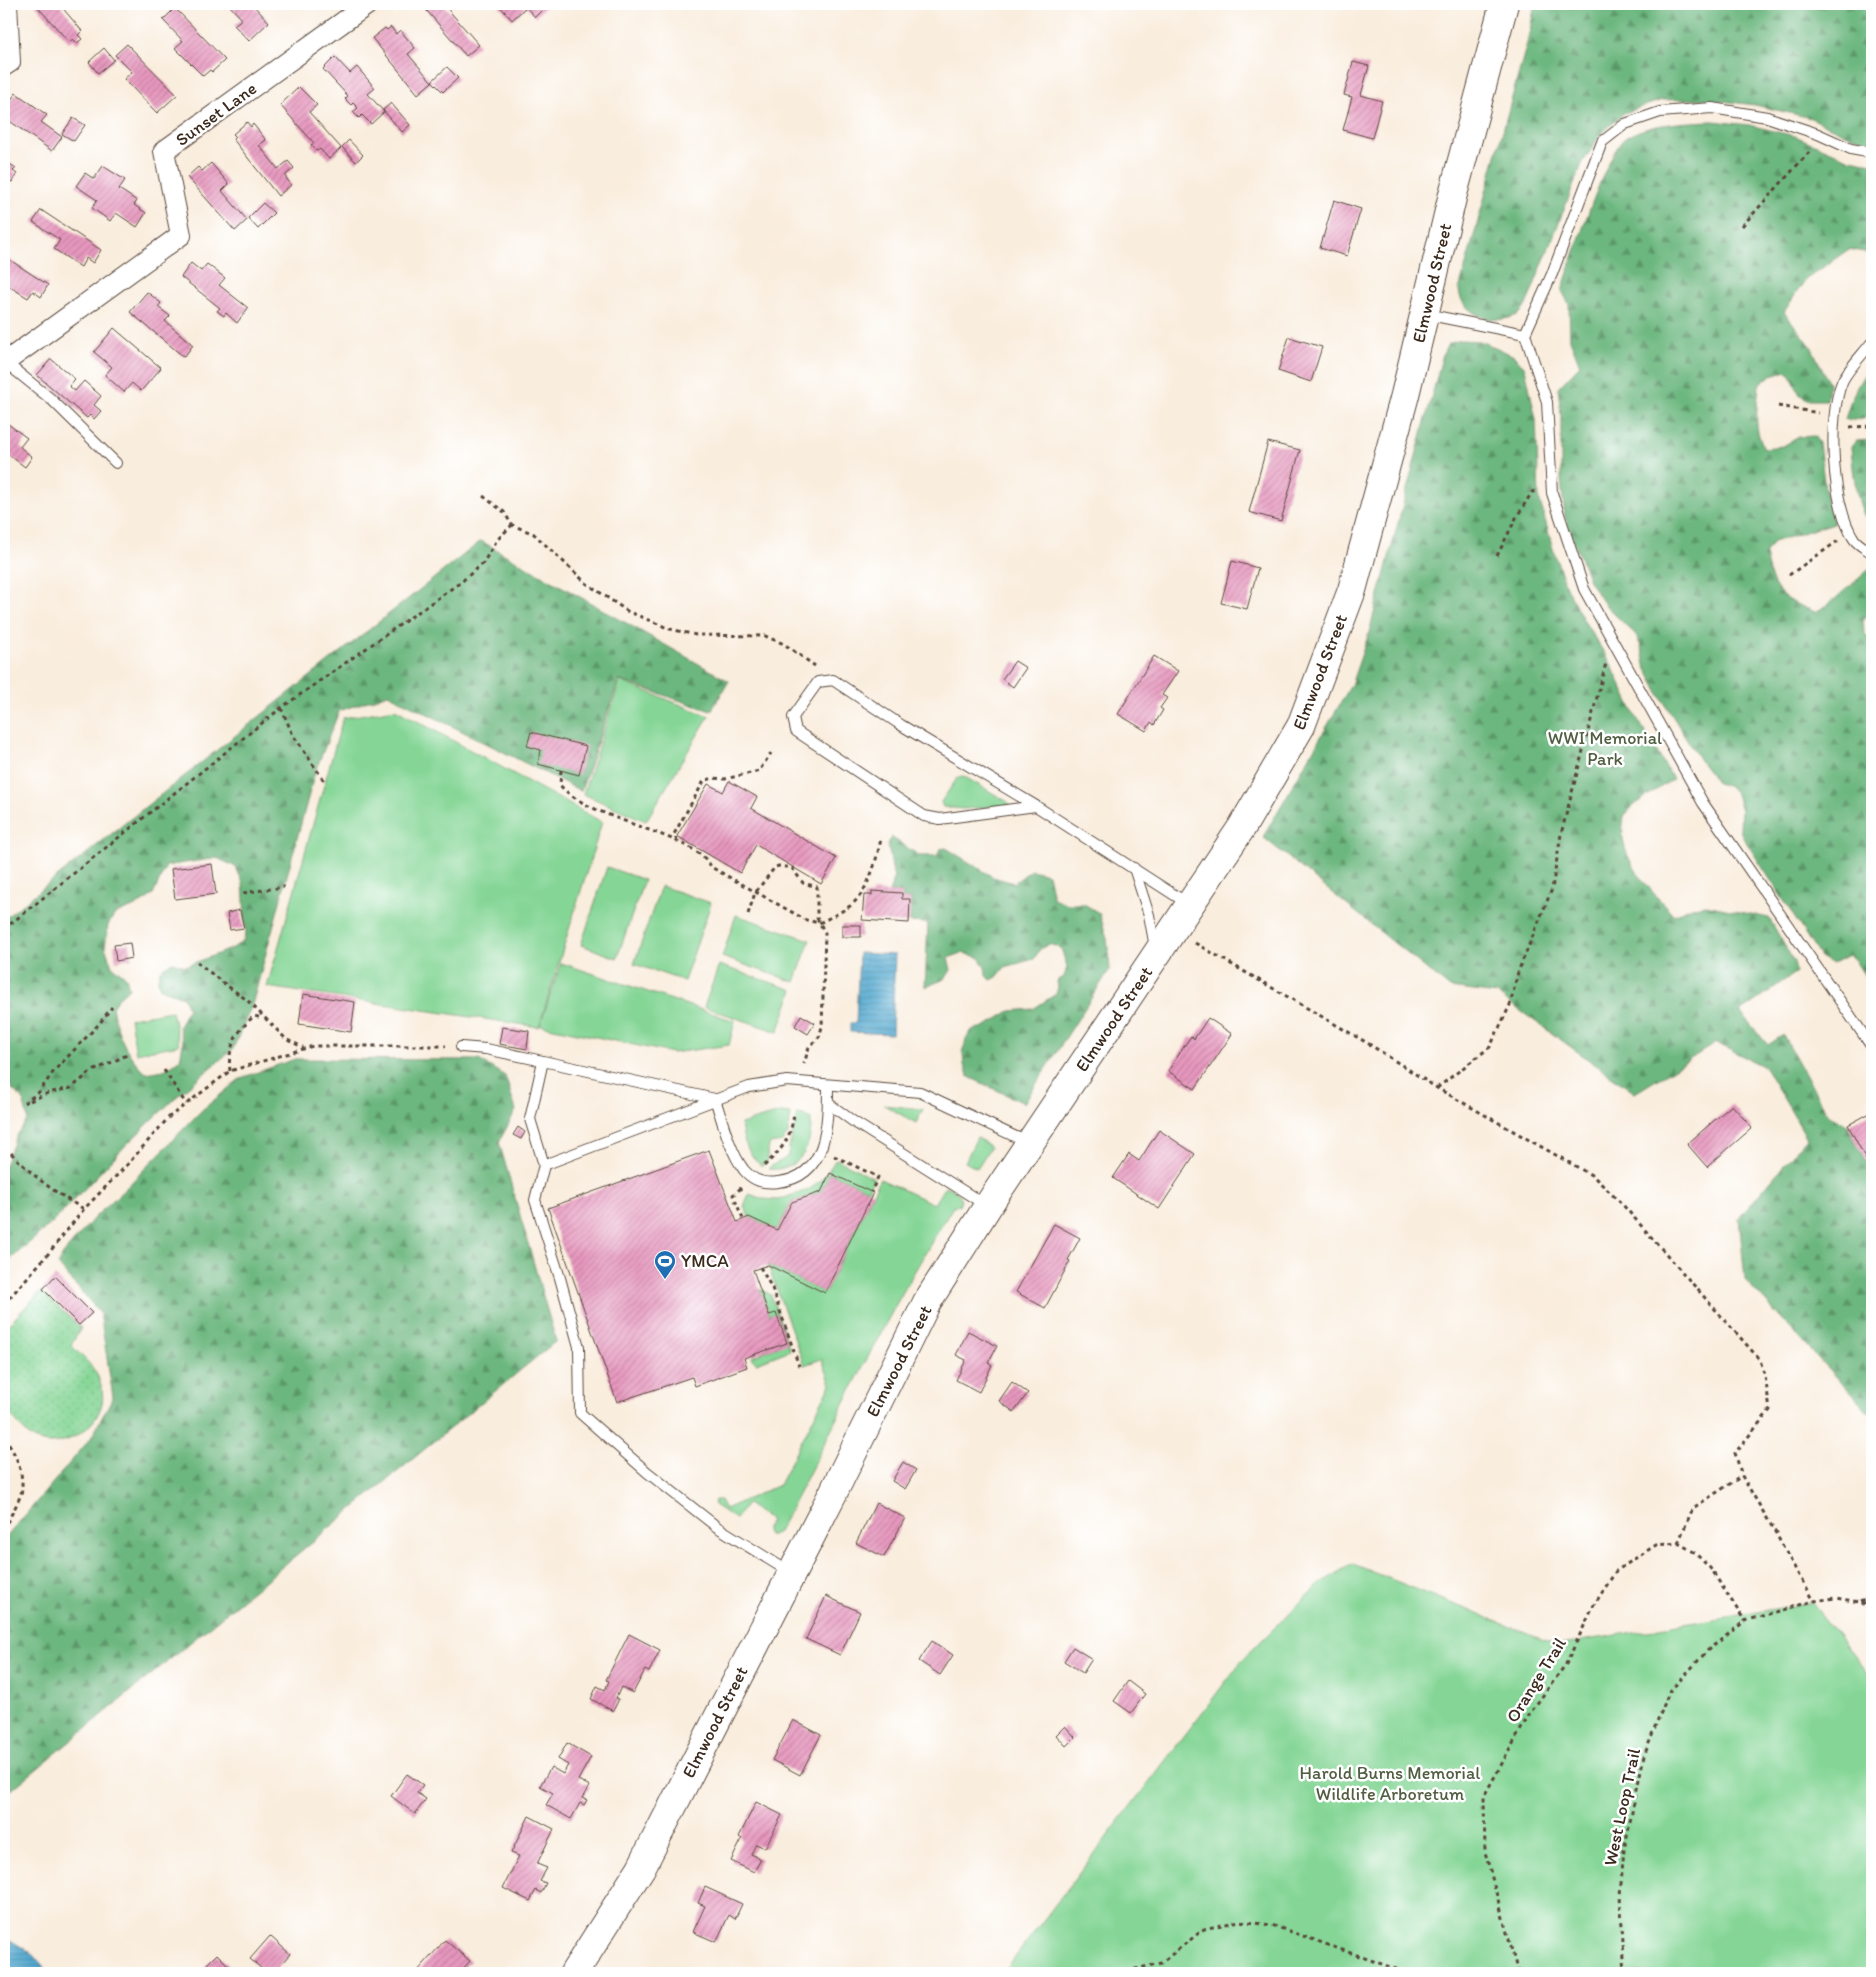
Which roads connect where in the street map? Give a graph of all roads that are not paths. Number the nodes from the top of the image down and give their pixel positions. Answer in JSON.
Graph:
{"nodes":[{"id":1,"x":7,"y":4,"type":"edge"},
{"id":2,"x":1504,"y":4,"type":"edge"},
{"id":3,"x":364,"y":5,"type":"edge"},
{"id":4,"x":4,"y":66,"type":"edge"},
{"id":5,"x":1872,"y":153,"type":"edge"},
{"id":6,"x":1425,"y":314,"type":"junction"},
{"id":7,"x":1525,"y":334,"type":"junction"},
{"id":8,"x":1872,"y":342,"type":"edge"},
{"id":9,"x":4,"y":363,"type":"edge"},
{"id":10,"x":116,"y":463,"type":"dead end"},
{"id":11,"x":1872,"y":553,"type":"edge"},
{"id":12,"x":1036,"y":806,"type":"junction"},
{"id":13,"x":1134,"y":868,"type":"junction"},
{"id":14,"x":1190,"y":905,"type":"junction"},
{"id":15,"x":1157,"y":955,"type":"junction"},
{"id":16,"x":461,"y":1047,"type":"road end"},
{"id":17,"x":1872,"y":1047,"type":"edge"},
{"id":18,"x":543,"y":1061,"type":"junction"},
{"id":19,"x":828,"y":1085,"type":"junction"},
{"id":20,"x":715,"y":1099,"type":"junction"},
{"id":21,"x":828,"y":1103,"type":"junction"},
{"id":22,"x":1030,"y":1144,"type":"junction"},
{"id":23,"x":544,"y":1165,"type":"junction"},
{"id":24,"x":988,"y":1206,"type":"junction"},
{"id":25,"x":792,"y":1573,"type":"junction"},
{"id":26,"x":574,"y":1973,"type":"edge"}],
"edges":[{"from":1,"to":4,"type":"street"},
{"from":2,"to":6,"type":"main road","name":"Elmwood Street"},
{"from":3,"to":9,"type":"street","name":"Sunset Lane"},
{"from":5,"to":7,"type":"lane"},
{"from":6,"to":7,"type":"lane"},
{"from":6,"to":14,"type":"main road","name":"Elmwood Street"},
{"from":7,"to":17,"type":"lane"},
{"from":8,"to":11,"type":"lane"},
{"from":9,"to":10,"type":"lane"},
{"from":12,"to":12,"type":"lane"},
{"from":12,"to":13,"type":"lane"},
{"from":13,"to":14,"type":"lane"},
{"from":13,"to":15,"type":"lane"},
{"from":14,"to":15,"type":"main road","name":"Elmwood Street"},
{"from":15,"to":22,"type":"main road","name":"Elmwood Street"},
{"from":16,"to":18,"type":"lane"},
{"from":18,"to":20,"type":"lane"},
{"from":18,"to":23,"type":"lane"},
{"from":19,"to":20,"type":"lane"},
{"from":19,"to":21,"type":"lane"},
{"from":19,"to":22,"type":"lane"},
{"from":20,"to":21,"type":"lane"},
{"from":20,"to":23,"type":"lane"},
{"from":21,"to":24,"type":"lane"},
{"from":22,"to":24,"type":"main road","name":"Elmwood Street"},
{"from":23,"to":25,"type":"lane"},
{"from":24,"to":25,"type":"main road","name":"Elmwood Street"},
{"from":25,"to":26,"type":"main road","name":"Elmwood Street"}]}
